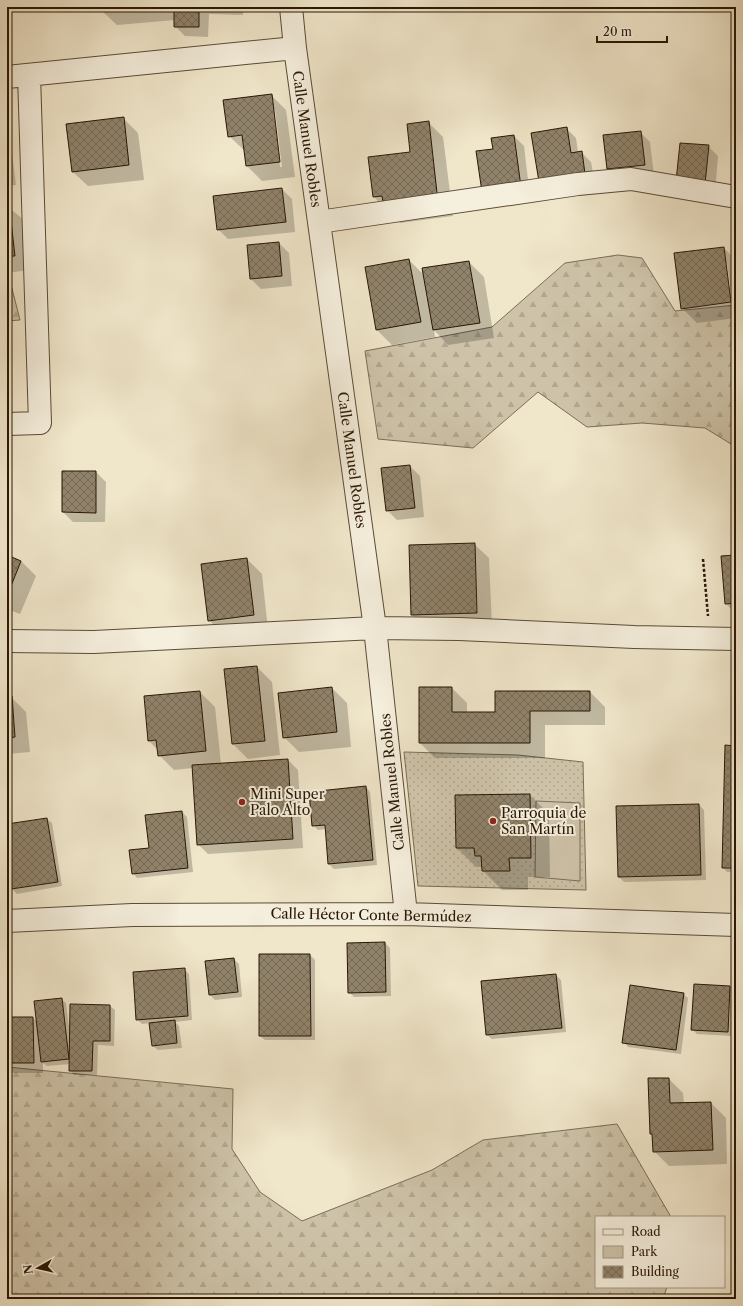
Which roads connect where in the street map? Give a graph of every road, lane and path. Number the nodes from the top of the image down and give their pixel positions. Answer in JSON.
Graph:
{"nodes":[{"id":1,"x":292,"y":7,"type":"edge"},
{"id":2,"x":295,"y":48,"type":"junction"},
{"id":3,"x":29,"y":76,"type":"junction"},
{"id":4,"x":7,"y":77,"type":"edge"},
{"id":5,"x":736,"y":197,"type":"edge"},
{"id":6,"x":319,"y":222,"type":"junction"},
{"id":7,"x":7,"y":424,"type":"edge"},
{"id":8,"x":704,"y":559,"type":"dead end"},
{"id":9,"x":375,"y":628,"type":"junction"},
{"id":10,"x":736,"y":638,"type":"edge"},
{"id":11,"x":710,"y":639,"type":"junction"},
{"id":12,"x":7,"y":641,"type":"edge"},
{"id":13,"x":406,"y":914,"type":"junction"},
{"id":14,"x":7,"y":921,"type":"edge"},
{"id":15,"x":736,"y":925,"type":"edge"}],
"edges":[{"from":1,"to":2,"type":"street","name":"Calle Manuel Robles"},
{"from":2,"to":3,"type":"street"},
{"from":2,"to":6,"type":"street","name":"Calle Manuel Robles"},
{"from":3,"to":4,"type":"street"},
{"from":3,"to":7,"type":"street"},
{"from":5,"to":6,"type":"street"},
{"from":6,"to":9,"type":"street","name":"Calle Manuel Robles"},
{"from":8,"to":11,"type":"path"},
{"from":9,"to":11,"type":"street"},
{"from":9,"to":12,"type":"street"},
{"from":9,"to":13,"type":"street","name":"Calle Manuel Robles"},
{"from":10,"to":11,"type":"street"},
{"from":13,"to":14,"type":"street","name":"Calle Héctor Conte Bermúdez"},
{"from":13,"to":15,"type":"street","name":"Calle Héctor Conte Bermúdez"}]}
